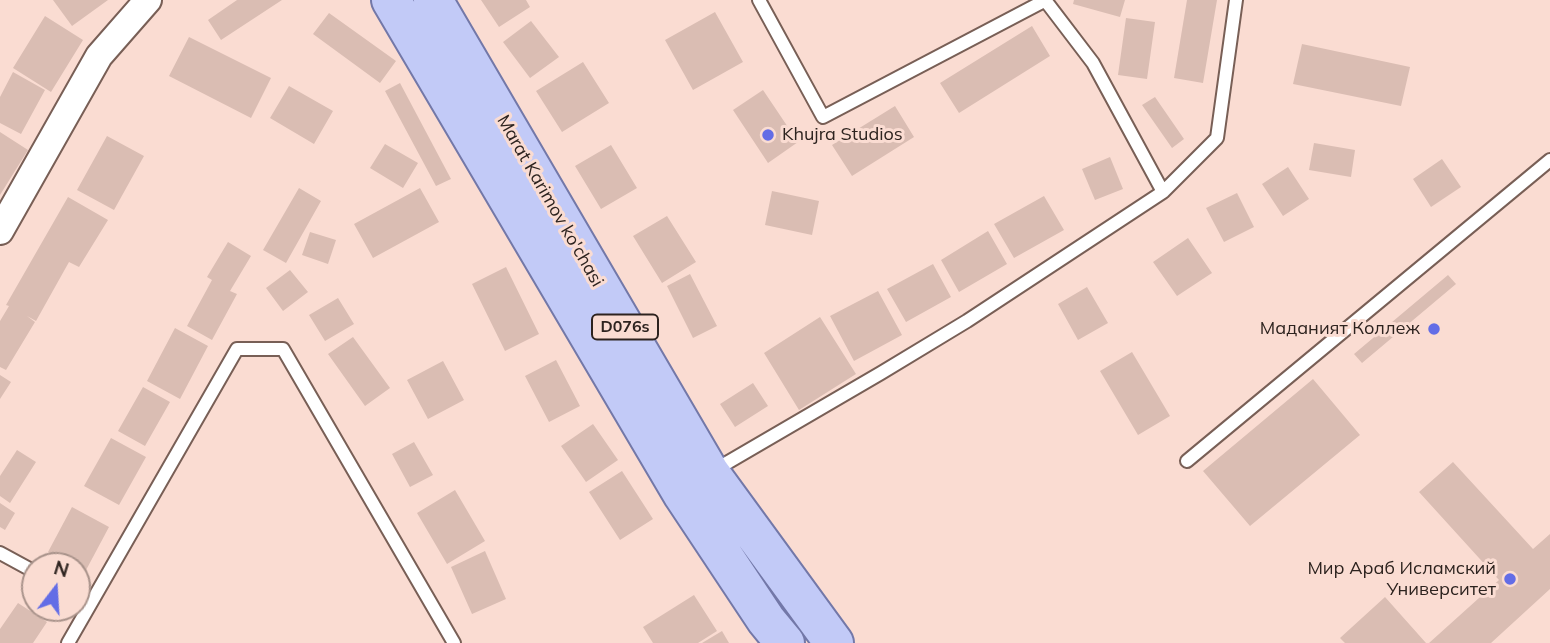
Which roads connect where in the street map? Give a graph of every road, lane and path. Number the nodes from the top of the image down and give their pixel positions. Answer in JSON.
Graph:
{"nodes":[{"id":1,"x":148,"y":0,"type":"edge"},
{"id":2,"x":391,"y":0,"type":"edge"},
{"id":3,"x":433,"y":0,"type":"edge"},
{"id":4,"x":759,"y":0,"type":"edge"},
{"id":5,"x":1045,"y":0,"type":"edge"},
{"id":6,"x":1236,"y":0,"type":"edge"},
{"id":7,"x":1550,"y":160,"type":"edge"},
{"id":8,"x":1163,"y":192,"type":"junction"},
{"id":9,"x":0,"y":231,"type":"edge"},
{"id":10,"x":1187,"y":461,"type":"dead end"},
{"id":11,"x":710,"y":473,"type":"junction"},
{"id":12,"x":0,"y":553,"type":"edge"},
{"id":13,"x":21,"y":564,"type":"edge"},
{"id":14,"x":91,"y":602,"type":"edge"},
{"id":15,"x":80,"y":622,"type":"edge"},
{"id":16,"x":68,"y":643,"type":"edge"},
{"id":17,"x":454,"y":643,"type":"edge"},
{"id":18,"x":785,"y":643,"type":"edge"},
{"id":19,"x":834,"y":643,"type":"edge"}],
"edges":[{"from":1,"to":9,"type":"street"},
{"from":2,"to":18,"type":"main road","name":"Marat Karimov ko'chasi","number":"D076s"},
{"from":3,"to":11,"type":"main road","name":"Marat Karimov ko'chasi","number":"D076s"},
{"from":4,"to":5,"type":"lane"},
{"from":5,"to":8,"type":"lane"},
{"from":6,"to":8,"type":"lane"},
{"from":7,"to":10,"type":"lane"},
{"from":8,"to":11,"type":"lane"},
{"from":11,"to":19,"type":"main road","name":"Marat Karimov ko'chasi","number":"D076s"},
{"from":12,"to":13,"type":"lane"},
{"from":14,"to":17,"type":"lane"},
{"from":15,"to":16,"type":"lane"}]}
